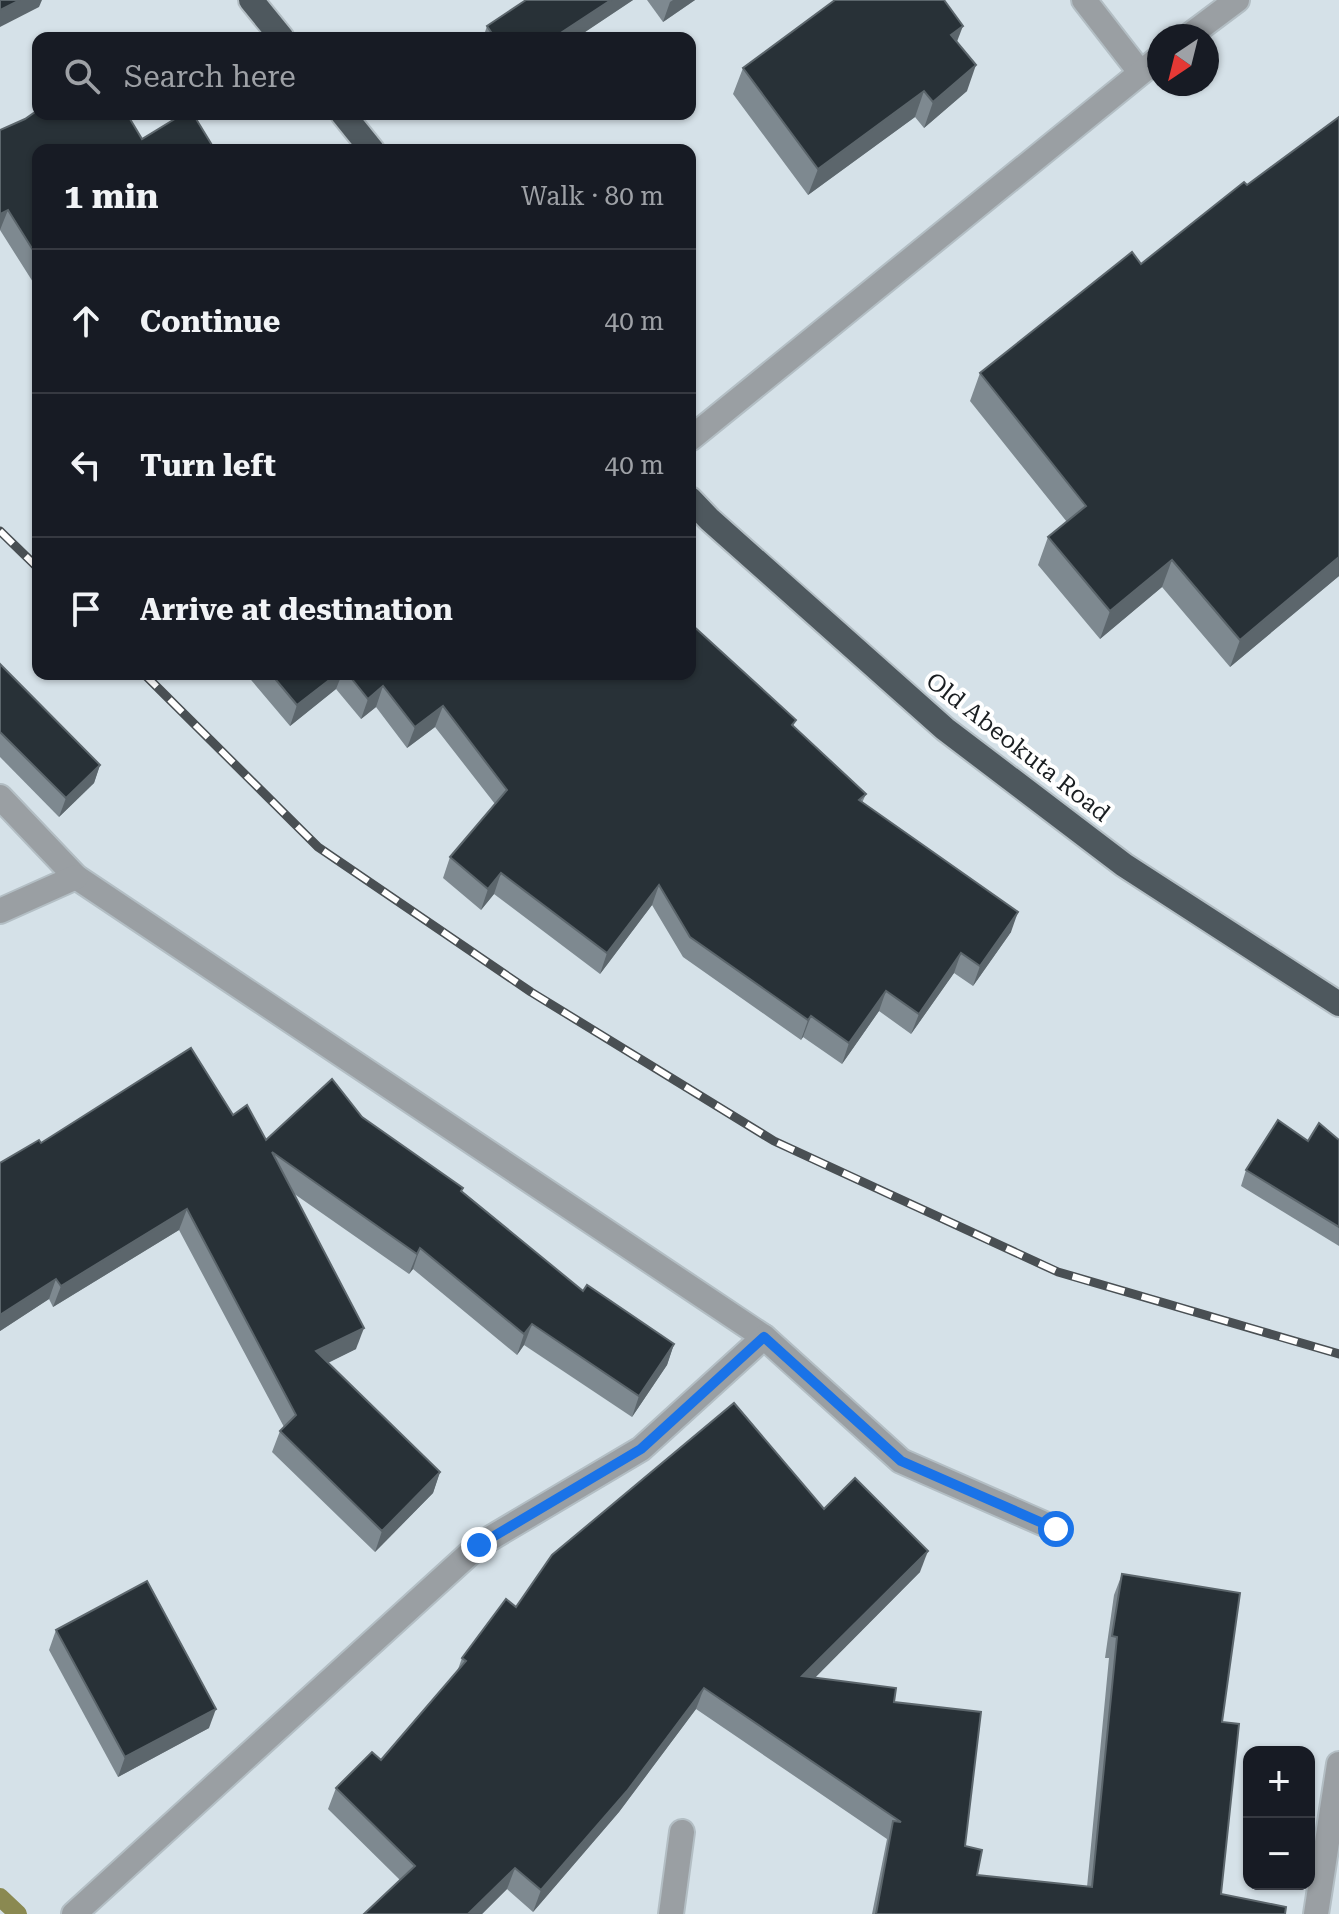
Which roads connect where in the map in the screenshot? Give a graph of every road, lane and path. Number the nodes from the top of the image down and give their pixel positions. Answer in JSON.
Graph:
{"nodes":[{"id":1,"x":251,"y":0,"type":"edge"},
{"id":2,"x":1084,"y":0,"type":"edge"},
{"id":3,"x":1237,"y":0,"type":"edge"},
{"id":4,"x":1205,"y":24,"type":"edge"},
{"id":5,"x":277,"y":32,"type":"edge"},
{"id":6,"x":1147,"y":62,"type":"edge"},
{"id":7,"x":1147,"y":67,"type":"edge"},
{"id":8,"x":348,"y":120,"type":"edge"},
{"id":9,"x":367,"y":144,"type":"edge"},
{"id":10,"x":696,"y":434,"type":"edge"},
{"id":11,"x":696,"y":505,"type":"edge"},
{"id":12,"x":0,"y":797,"type":"edge"},
{"id":13,"x":76,"y":877,"type":"junction"},
{"id":14,"x":0,"y":911,"type":"edge"},
{"id":15,"x":1339,"y":1004,"type":"edge"},
{"id":16,"x":764,"y":1337,"type":"junction"},
{"id":17,"x":1056,"y":1529,"type":"dead end"},
{"id":18,"x":1339,"y":1764,"type":"edge"},
{"id":19,"x":682,"y":1832,"type":"dead end"},
{"id":20,"x":74,"y":1914,"type":"edge"},
{"id":21,"x":671,"y":1914,"type":"edge"},
{"id":22,"x":1316,"y":1914,"type":"edge"}],
"edges":[{"from":1,"to":5,"type":"highway"},
{"from":2,"to":6,"type":"street"},
{"from":3,"to":4,"type":"street"},
{"from":7,"to":10,"type":"street"},
{"from":8,"to":9,"type":"highway"},
{"from":11,"to":15,"type":"highway","name":"Old Abeokuta Road"},
{"from":12,"to":13,"type":"street"},
{"from":13,"to":14,"type":"street"},
{"from":13,"to":16,"type":"street"},
{"from":16,"to":17,"type":"street"},
{"from":16,"to":20,"type":"street"},
{"from":18,"to":22,"type":"street"},
{"from":19,"to":21,"type":"street"}]}
